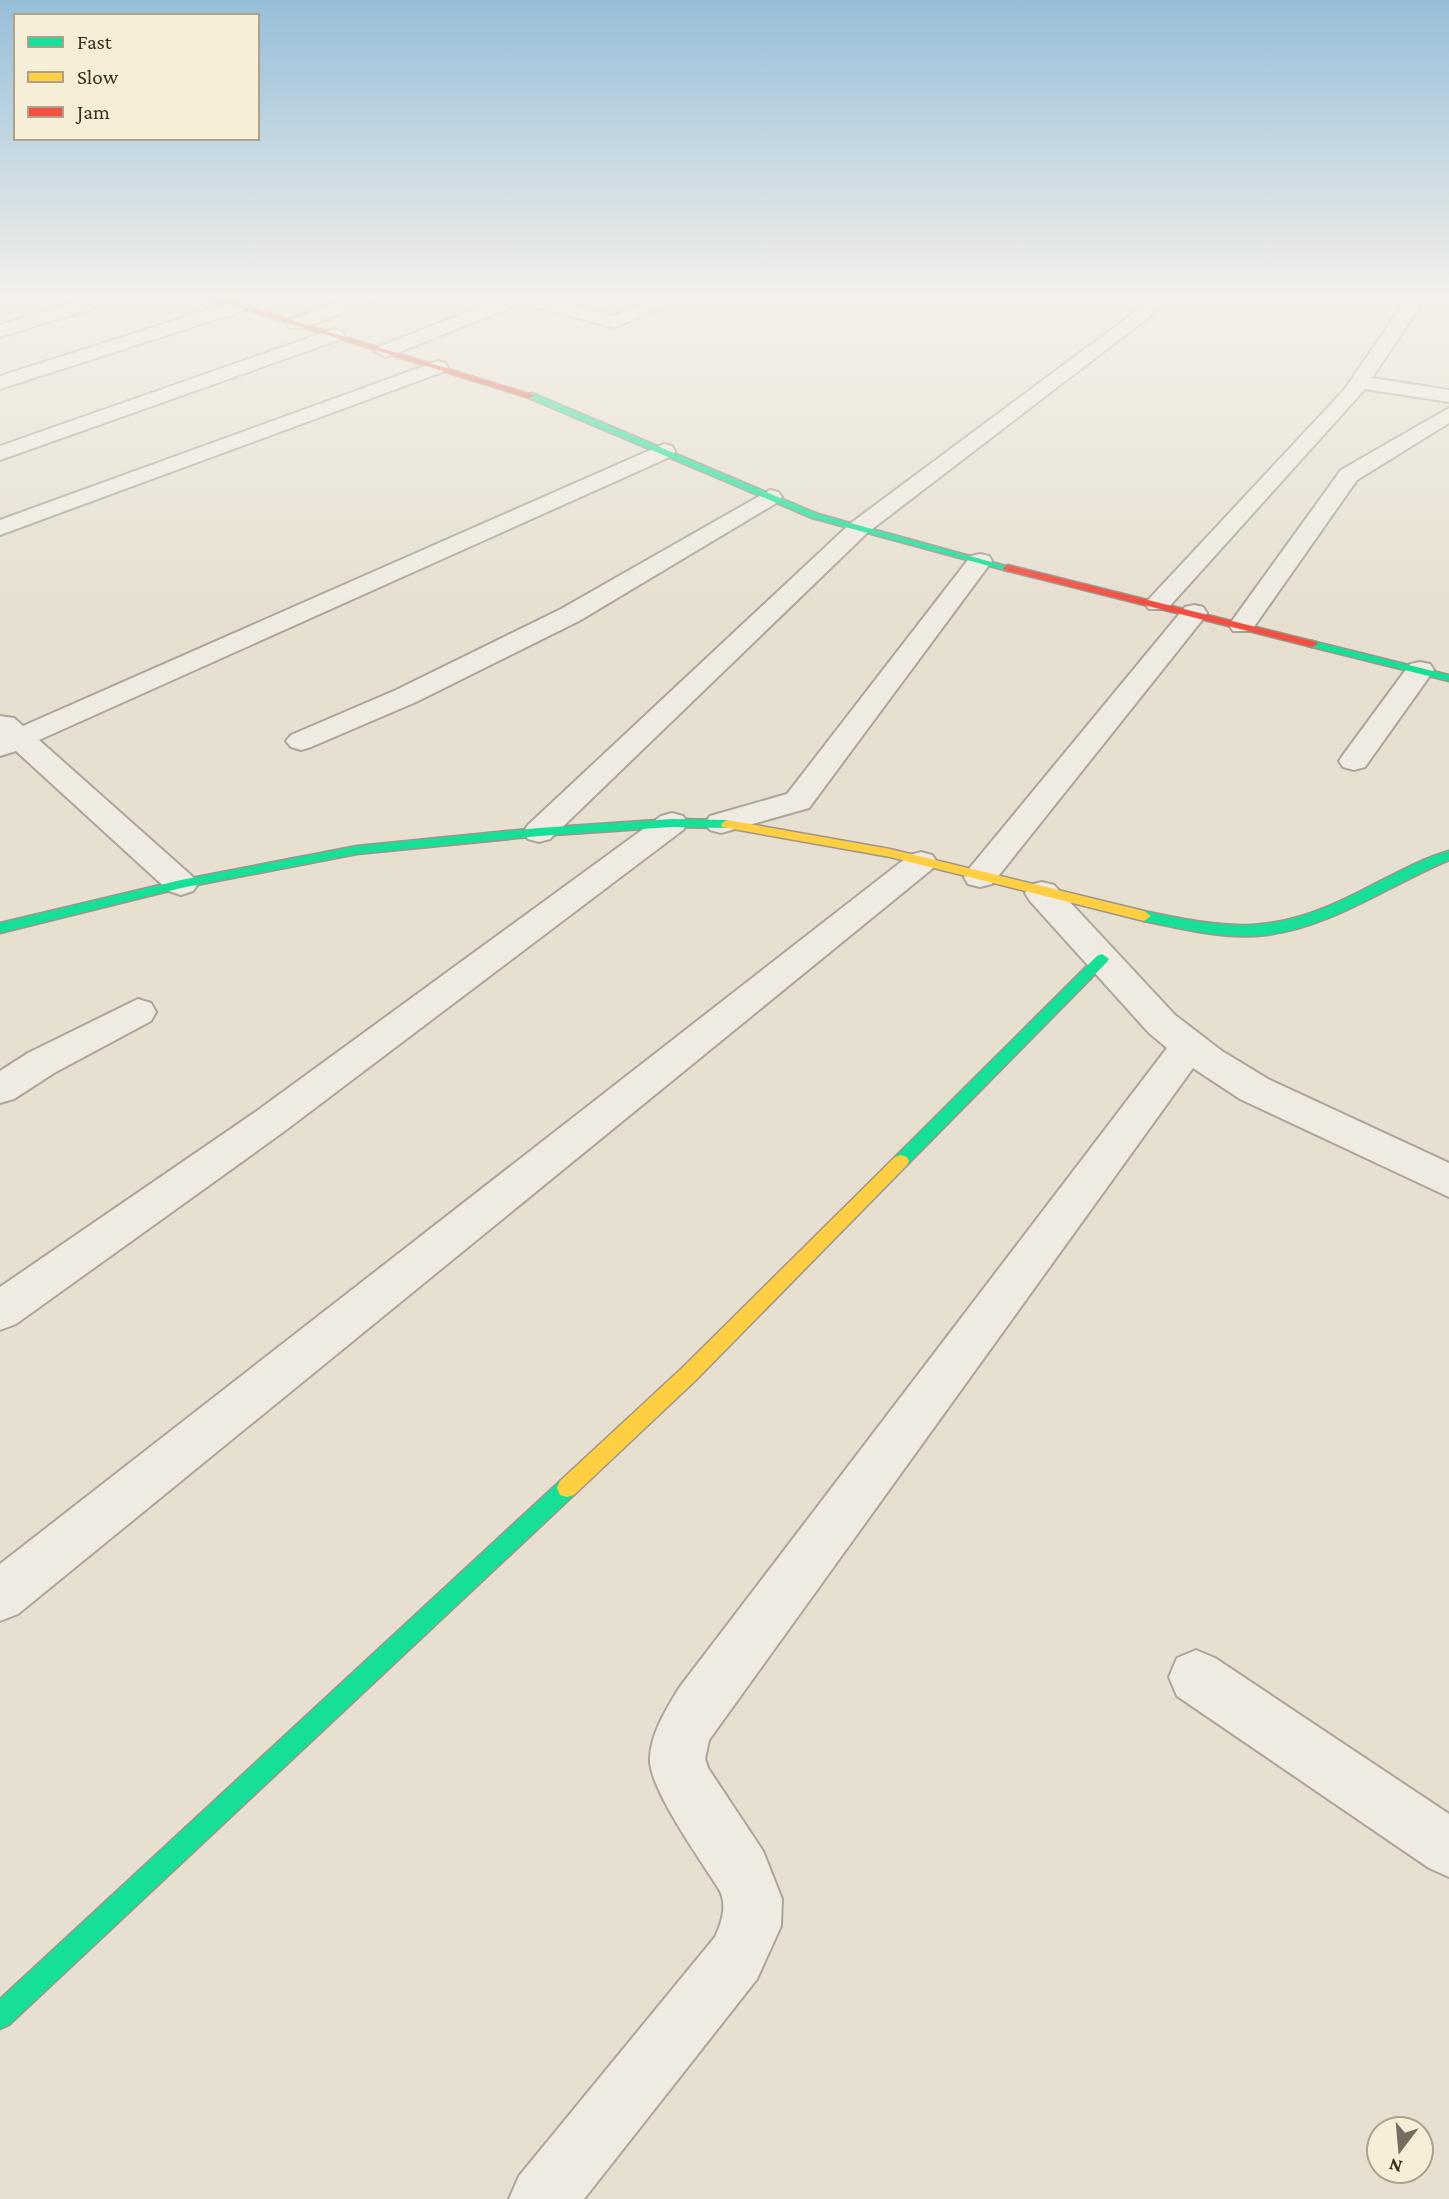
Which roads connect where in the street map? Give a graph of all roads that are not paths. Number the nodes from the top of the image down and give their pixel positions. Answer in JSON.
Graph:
{"nodes":[{"id":1,"x":151,"y":400,"type":"edge"},
{"id":2,"x":349,"y":400,"type":"edge"},
{"id":3,"x":545,"y":400,"type":"edge"},
{"id":4,"x":1030,"y":400,"type":"edge"},
{"id":5,"x":1343,"y":400,"type":"edge"},
{"id":6,"x":1449,"y":414,"type":"edge"},
{"id":7,"x":664,"y":451,"type":"junction"},
{"id":8,"x":0,"y":453,"type":"edge"},
{"id":9,"x":770,"y":497,"type":"junction"},
{"id":10,"x":0,"y":528,"type":"edge"},
{"id":11,"x":859,"y":528,"type":"junction"},
{"id":12,"x":980,"y":561,"type":"junction"},
{"id":13,"x":1158,"y":604,"type":"junction"},
{"id":14,"x":1194,"y":613,"type":"junction"},
{"id":15,"x":1242,"y":625,"type":"junction"},
{"id":16,"x":1420,"y":670,"type":"junction"},
{"id":17,"x":1449,"y":678,"type":"edge"},
{"id":18,"x":7,"y":735,"type":"edge"},
{"id":19,"x":301,"y":741,"type":"dead end"},
{"id":20,"x":1354,"y":761,"type":"dead end"},
{"id":21,"x":672,"y":823,"type":"junction"},
{"id":22,"x":721,"y":823,"type":"junction"},
{"id":23,"x":539,"y":832,"type":"junction"},
{"id":24,"x":1449,"y":855,"type":"edge"},
{"id":25,"x":921,"y":862,"type":"junction"},
{"id":26,"x":980,"y":877,"type":"junction"},
{"id":27,"x":181,"y":884,"type":"junction"},
{"id":28,"x":1042,"y":892,"type":"junction"},
{"id":29,"x":0,"y":928,"type":"edge"},
{"id":30,"x":1102,"y":959,"type":"junction"},
{"id":31,"x":138,"y":1013,"type":"dead end"},
{"id":32,"x":1189,"y":1046,"type":"junction"},
{"id":33,"x":0,"y":1089,"type":"edge"},
{"id":34,"x":1449,"y":1181,"type":"edge"},
{"id":35,"x":0,"y":1311,"type":"edge"},
{"id":36,"x":0,"y":1595,"type":"edge"},
{"id":37,"x":1196,"y":1677,"type":"dead end"},
{"id":38,"x":1449,"y":1848,"type":"edge"},
{"id":39,"x":0,"y":2016,"type":"edge"},
{"id":40,"x":542,"y":2199,"type":"edge"}],
"edges":[{"from":1,"to":8,"type":"street"},
{"from":2,"to":10,"type":"street"},
{"from":3,"to":7,"type":"street"},
{"from":4,"to":11,"type":"street"},
{"from":5,"to":13,"type":"street"},
{"from":6,"to":15,"type":"street"},
{"from":7,"to":9,"type":"street"},
{"from":7,"to":18,"type":"street"},
{"from":9,"to":11,"type":"street"},
{"from":9,"to":19,"type":"street"},
{"from":11,"to":12,"type":"street"},
{"from":11,"to":23,"type":"street"},
{"from":12,"to":13,"type":"street"},
{"from":12,"to":22,"type":"street"},
{"from":13,"to":14,"type":"street"},
{"from":14,"to":15,"type":"street"},
{"from":14,"to":26,"type":"street"},
{"from":15,"to":16,"type":"street"},
{"from":16,"to":17,"type":"street"},
{"from":16,"to":20,"type":"street"},
{"from":18,"to":27,"type":"street"},
{"from":21,"to":22,"type":"street"},
{"from":21,"to":23,"type":"street"},
{"from":21,"to":35,"type":"street"},
{"from":22,"to":25,"type":"street"},
{"from":23,"to":27,"type":"street"},
{"from":24,"to":28,"type":"street"},
{"from":25,"to":26,"type":"street"},
{"from":25,"to":36,"type":"street"},
{"from":26,"to":28,"type":"street"},
{"from":27,"to":29,"type":"street"},
{"from":28,"to":30,"type":"street"},
{"from":30,"to":32,"type":"street"},
{"from":30,"to":39,"type":"street"},
{"from":31,"to":33,"type":"street"},
{"from":32,"to":34,"type":"street"},
{"from":32,"to":40,"type":"street"},
{"from":37,"to":38,"type":"street"}]}
